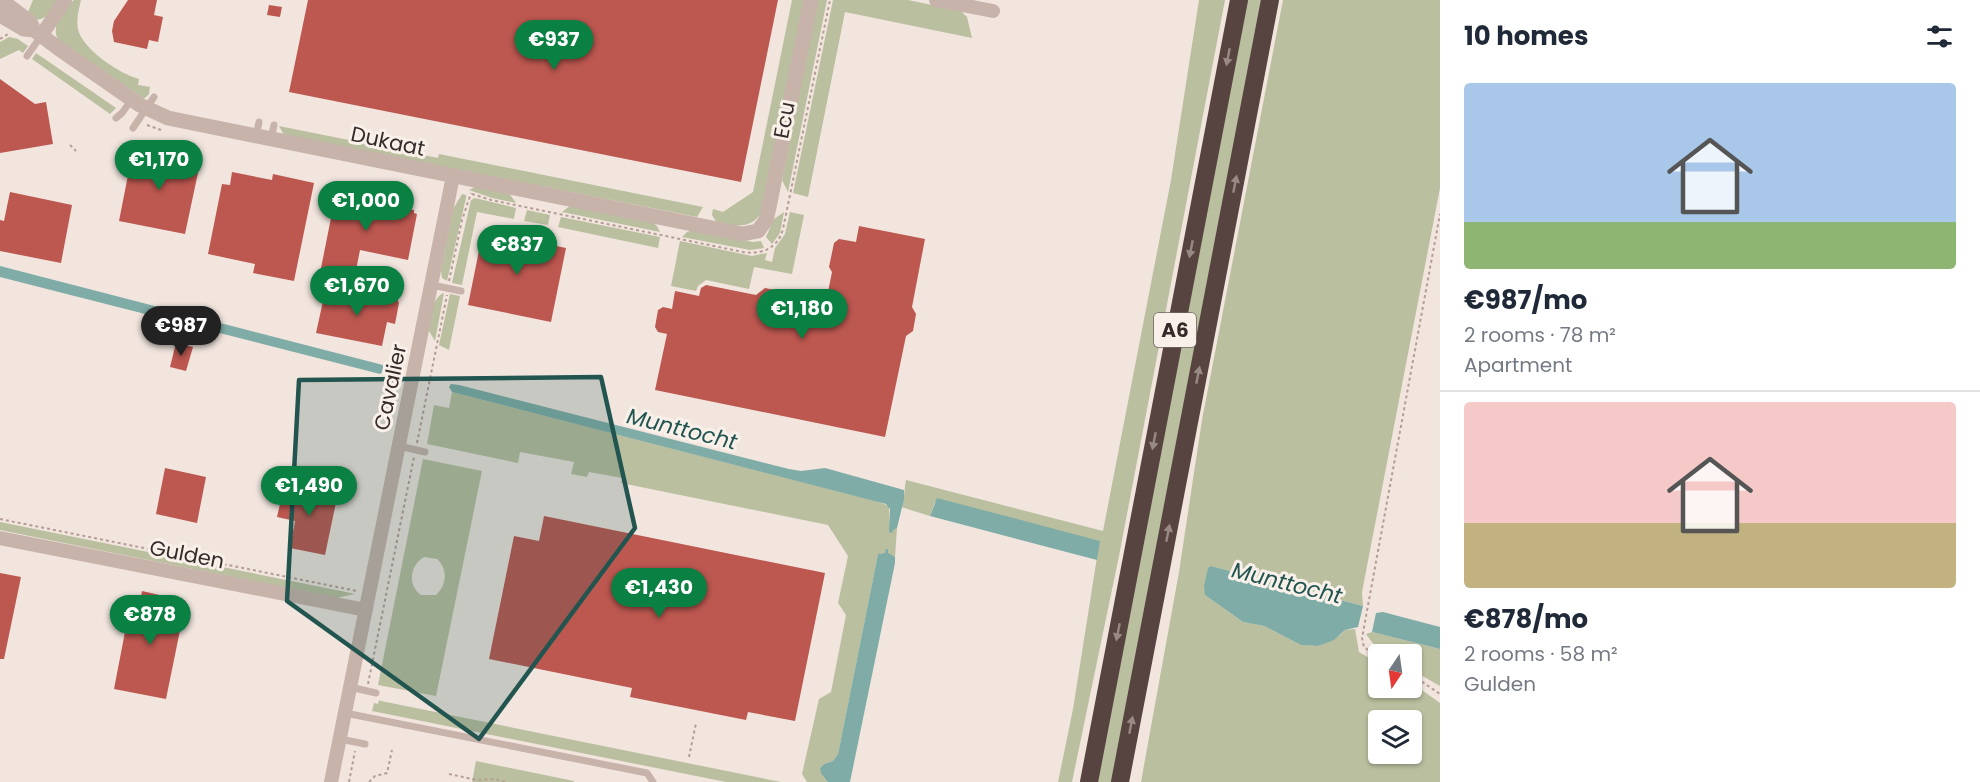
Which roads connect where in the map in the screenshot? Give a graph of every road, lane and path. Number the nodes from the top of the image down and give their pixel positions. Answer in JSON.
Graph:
{"nodes":[{"id":1,"x":1,"y":0,"type":"edge"},
{"id":2,"x":65,"y":0,"type":"edge"},
{"id":3,"x":811,"y":0,"type":"edge"},
{"id":4,"x":830,"y":0,"type":"edge"},
{"id":5,"x":936,"y":0,"type":"edge"},
{"id":6,"x":1239,"y":0,"type":"edge"},
{"id":7,"x":1270,"y":0,"type":"edge"},
{"id":8,"x":993,"y":11,"type":"dead end"},
{"id":9,"x":0,"y":15,"type":"edge"},
{"id":10,"x":11,"y":32,"type":"dead end"},
{"id":11,"x":38,"y":33,"type":"junction"},
{"id":12,"x":0,"y":39,"type":"edge"},
{"id":13,"x":27,"y":56,"type":"dead end"},
{"id":14,"x":132,"y":99,"type":"junction"},
{"id":15,"x":150,"y":102,"type":"junction"},
{"id":16,"x":116,"y":118,"type":"dead end"},
{"id":17,"x":133,"y":129,"type":"dead end"},
{"id":18,"x":70,"y":145,"type":"dead end"},
{"id":19,"x":76,"y":151,"type":"dead end"},
{"id":20,"x":453,"y":176,"type":"junction"},
{"id":21,"x":1440,"y":214,"type":"edge"},
{"id":22,"x":758,"y":231,"type":"joint"},
{"id":23,"x":432,"y":285,"type":"junction"},
{"id":24,"x":448,"y":288,"type":"junction"},
{"id":25,"x":461,"y":291,"type":"dead end"},
{"id":26,"x":399,"y":446,"type":"junction"},
{"id":27,"x":416,"y":450,"type":"junction"},
{"id":28,"x":425,"y":452,"type":"dead end"},
{"id":29,"x":0,"y":519,"type":"edge"},
{"id":30,"x":0,"y":538,"type":"edge"},
{"id":31,"x":359,"y":592,"type":"dead end"},
{"id":32,"x":366,"y":610,"type":"junction"},
{"id":33,"x":1368,"y":650,"type":"edge"},
{"id":34,"x":1422,"y":682,"type":"edge"},
{"id":35,"x":350,"y":687,"type":"junction"},
{"id":36,"x":367,"y":691,"type":"junction"},
{"id":37,"x":376,"y":693,"type":"dead end"},
{"id":38,"x":1440,"y":694,"type":"edge"},
{"id":39,"x":345,"y":713,"type":"junction"},
{"id":40,"x":696,"y":723,"type":"dead end"},
{"id":41,"x":340,"y":739,"type":"junction"},
{"id":42,"x":357,"y":742,"type":"junction"},
{"id":43,"x":366,"y":744,"type":"dead end"},
{"id":44,"x":392,"y":750,"type":"dead end"},
{"id":45,"x":689,"y":757,"type":"dead end"},
{"id":46,"x":449,"y":774,"type":"dead end"},
{"id":47,"x":332,"y":782,"type":"edge"},
{"id":48,"x":349,"y":782,"type":"edge"},
{"id":49,"x":369,"y":782,"type":"edge"},
{"id":50,"x":505,"y":782,"type":"edge"},
{"id":51,"x":653,"y":782,"type":"edge"},
{"id":52,"x":1089,"y":782,"type":"edge"},
{"id":53,"x":1120,"y":782,"type":"edge"}],
"edges":[{"from":1,"to":11,"type":"street","name":"Dukaat"},
{"from":2,"to":11,"type":"street"},
{"from":3,"to":22,"type":"street","name":"Ecu"},
{"from":4,"to":24,"type":"path","name":"Ecu"},
{"from":5,"to":8,"type":"street"},
{"from":6,"to":52,"type":"highway","number":"A6","one_way":true},
{"from":53,"to":7,"type":"highway","number":"A6","one_way":true},
{"from":9,"to":11,"type":"street","name":"Dukaat"},
{"from":10,"to":12,"type":"path"},
{"from":11,"to":13,"type":"lane"},
{"from":11,"to":14,"type":"street","name":"Dukaat"},
{"from":14,"to":15,"type":"street","name":"Dukaat"},
{"from":14,"to":16,"type":"lane"},
{"from":15,"to":17,"type":"lane"},
{"from":15,"to":20,"type":"street","name":"Dukaat"},
{"from":18,"to":19,"type":"path"},
{"from":20,"to":22,"type":"street","name":"Dukaat"},
{"from":20,"to":23,"type":"street","name":"Cavalier"},
{"from":21,"to":33,"type":"path"},
{"from":23,"to":24,"type":"lane"},
{"from":23,"to":26,"type":"street","name":"Cavalier"},
{"from":24,"to":25,"type":"lane"},
{"from":24,"to":27,"type":"path"},
{"from":26,"to":27,"type":"lane"},
{"from":26,"to":32,"type":"street","name":"Cavalier"},
{"from":27,"to":28,"type":"lane"},
{"from":27,"to":36,"type":"path"},
{"from":29,"to":31,"type":"path"},
{"from":30,"to":32,"type":"street","name":"Gulden"},
{"from":32,"to":35,"type":"street","name":"Cavalier"},
{"from":34,"to":38,"type":"path"},
{"from":35,"to":36,"type":"lane"},
{"from":35,"to":39,"type":"street","name":"Cavalier"},
{"from":36,"to":37,"type":"lane"},
{"from":39,"to":41,"type":"street","name":"Cavalier"},
{"from":39,"to":51,"type":"lane"},
{"from":40,"to":45,"type":"path"},
{"from":41,"to":42,"type":"lane"},
{"from":41,"to":47,"type":"street","name":"Cavalier"},
{"from":42,"to":43,"type":"lane"},
{"from":42,"to":48,"type":"path"},
{"from":44,"to":49,"type":"path"},
{"from":46,"to":50,"type":"path"}]}
